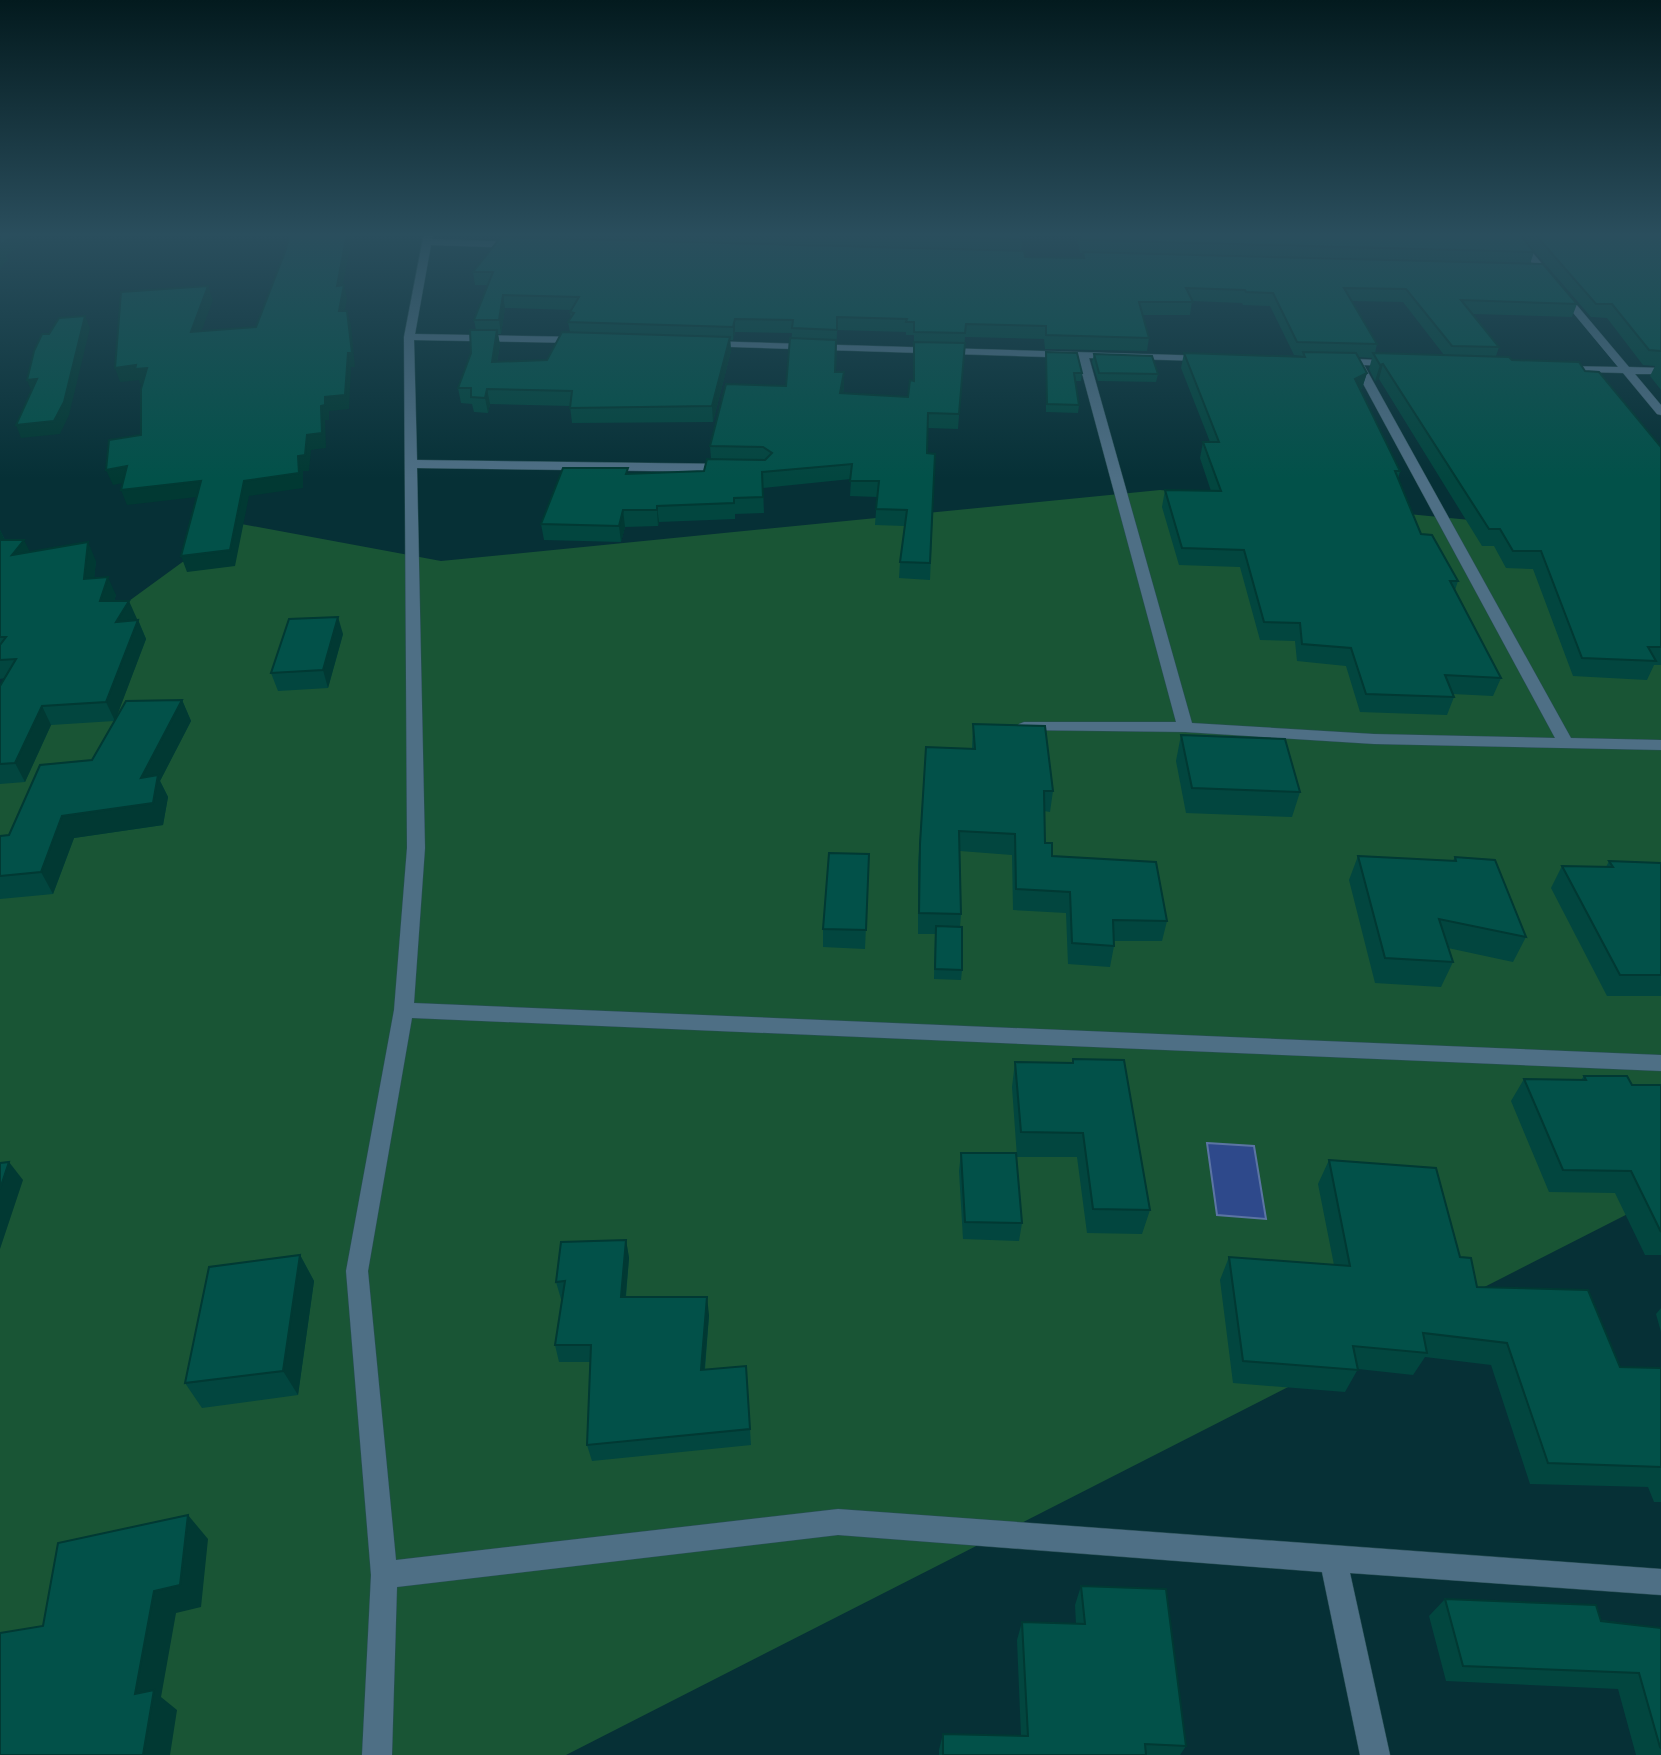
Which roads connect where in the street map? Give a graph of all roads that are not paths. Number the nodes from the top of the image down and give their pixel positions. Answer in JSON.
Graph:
{"nodes":[{"id":1,"x":413,"y":315,"type":"edge"},
{"id":2,"x":1580,"y":315,"type":"edge"},
{"id":3,"x":409,"y":337,"type":"junction"},
{"id":4,"x":598,"y":340,"type":"edge"},
{"id":5,"x":695,"y":343,"type":"edge"},
{"id":6,"x":1083,"y":356,"type":"junction"},
{"id":7,"x":1219,"y":359,"type":"edge"},
{"id":8,"x":1328,"y":360,"type":"edge"},
{"id":9,"x":1356,"y":361,"type":"junction"},
{"id":10,"x":1409,"y":363,"type":"edge"},
{"id":11,"x":1543,"y":368,"type":"edge"},
{"id":12,"x":1625,"y":370,"type":"junction"},
{"id":13,"x":1661,"y":371,"type":"edge"},
{"id":14,"x":1661,"y":412,"type":"edge"},
{"id":15,"x":411,"y":464,"type":"junction"},
{"id":16,"x":736,"y":468,"type":"edge"},
{"id":17,"x":1024,"y":727,"type":"edge"},
{"id":18,"x":1185,"y":727,"type":"junction"},
{"id":19,"x":1565,"y":741,"type":"junction"},
{"id":20,"x":1661,"y":745,"type":"edge"},
{"id":21,"x":404,"y":1010,"type":"junction"},
{"id":22,"x":1661,"y":1063,"type":"edge"},
{"id":23,"x":1333,"y":1559,"type":"junction"},
{"id":24,"x":384,"y":1575,"type":"junction"},
{"id":25,"x":1661,"y":1582,"type":"edge"},
{"id":26,"x":377,"y":1755,"type":"edge"},
{"id":27,"x":1374,"y":1755,"type":"edge"}],
"edges":[{"from":1,"to":3,"type":"street"},
{"from":2,"to":12,"type":"street"},
{"from":3,"to":4,"type":"street"},
{"from":3,"to":15,"type":"street"},
{"from":5,"to":6,"type":"street"},
{"from":6,"to":7,"type":"street"},
{"from":6,"to":18,"type":"street"},
{"from":8,"to":9,"type":"street"},
{"from":9,"to":10,"type":"street"},
{"from":9,"to":19,"type":"street"},
{"from":11,"to":12,"type":"street"},
{"from":12,"to":13,"type":"street"},
{"from":12,"to":14,"type":"street"},
{"from":15,"to":16,"type":"street"},
{"from":15,"to":21,"type":"street"},
{"from":17,"to":18,"type":"street"},
{"from":18,"to":19,"type":"street"},
{"from":19,"to":20,"type":"street"},
{"from":21,"to":22,"type":"street"},
{"from":21,"to":24,"type":"street"},
{"from":23,"to":24,"type":"street"},
{"from":23,"to":25,"type":"street"},
{"from":23,"to":27,"type":"street"},
{"from":24,"to":26,"type":"street"}]}
